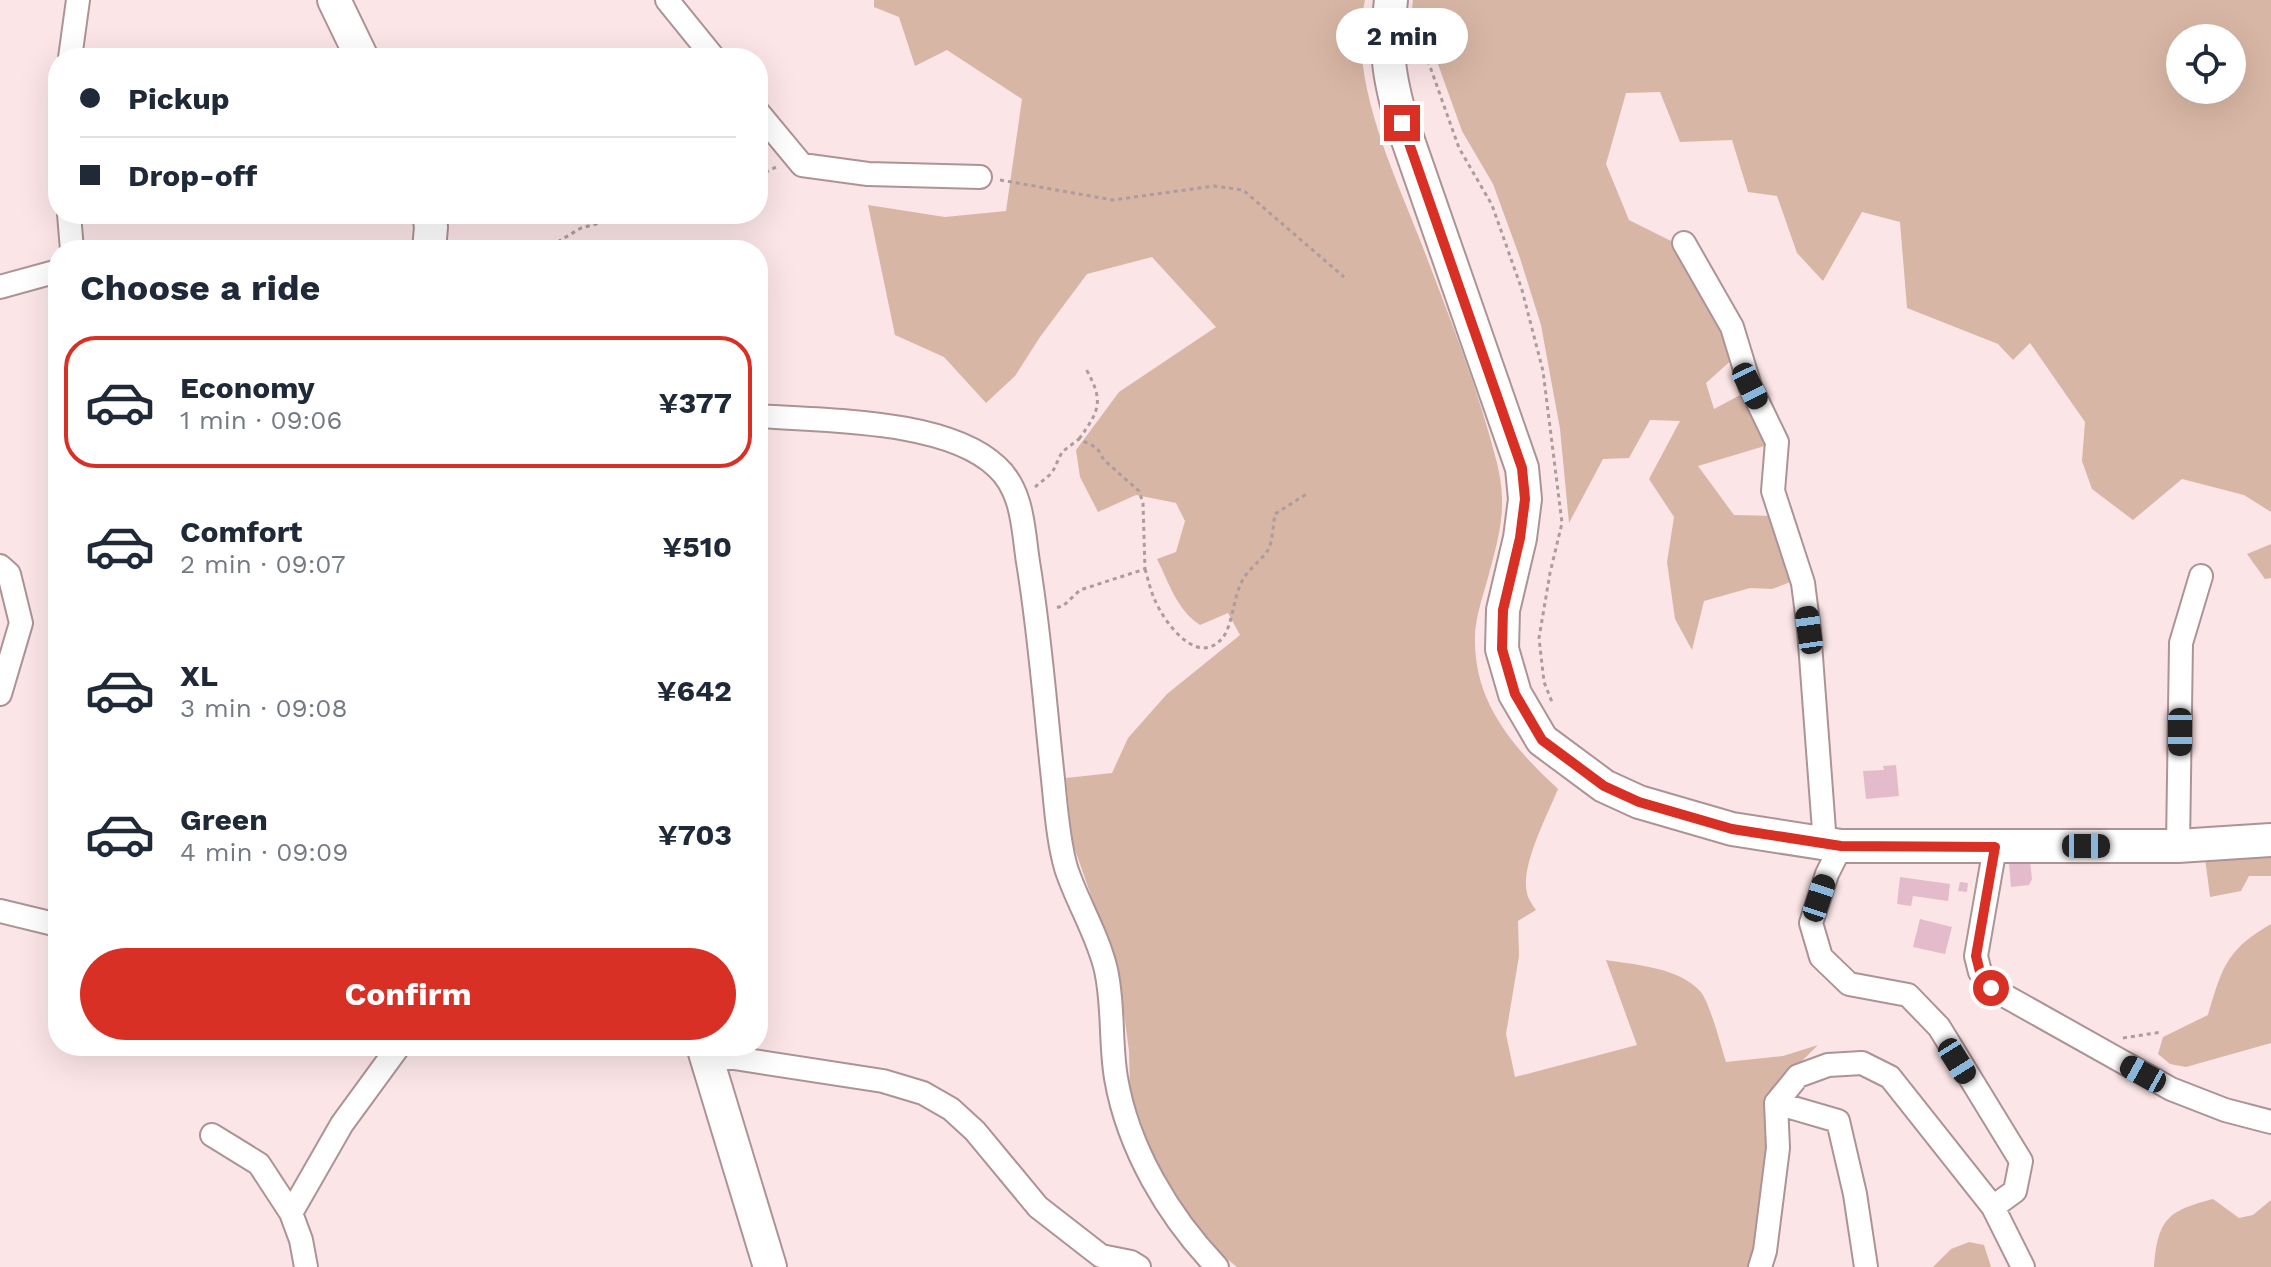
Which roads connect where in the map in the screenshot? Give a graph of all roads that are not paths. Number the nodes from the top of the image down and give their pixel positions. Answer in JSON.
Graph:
{"nodes":[{"id":1,"x":78,"y":0,"type":"edge"},
{"id":2,"x":334,"y":0,"type":"edge"},
{"id":3,"x":667,"y":0,"type":"edge"},
{"id":4,"x":1391,"y":0,"type":"edge"},
{"id":5,"x":71,"y":48,"type":"edge"},
{"id":6,"x":357,"y":48,"type":"edge"},
{"id":7,"x":706,"y":48,"type":"edge"},
{"id":8,"x":768,"y":124,"type":"edge"},
{"id":9,"x":980,"y":177,"type":"road end"},
{"id":10,"x":1684,"y":243,"type":"dead end"},
{"id":11,"x":48,"y":274,"type":"edge"},
{"id":12,"x":0,"y":287,"type":"edge"},
{"id":13,"x":768,"y":417,"type":"edge"},
{"id":14,"x":0,"y":566,"type":"edge"},
{"id":15,"x":2201,"y":576,"type":"dead end"},
{"id":16,"x":0,"y":694,"type":"edge"},
{"id":17,"x":2271,"y":840,"type":"edge"},
{"id":18,"x":1833,"y":845,"type":"junction"},
{"id":19,"x":2178,"y":846,"type":"junction"},
{"id":20,"x":1995,"y":847,"type":"junction"},
{"id":21,"x":0,"y":911,"type":"edge"},
{"id":22,"x":48,"y":923,"type":"edge"},
{"id":23,"x":392,"y":1056,"type":"edge"},
{"id":24,"x":705,"y":1056,"type":"edge"},
{"id":25,"x":716,"y":1056,"type":"edge"},
{"id":26,"x":1776,"y":1103,"type":"junction"},
{"id":27,"x":2271,"y":1122,"type":"edge"},
{"id":28,"x":212,"y":1135,"type":"dead end"},
{"id":29,"x":1993,"y":1207,"type":"junction"},
{"id":30,"x":291,"y":1213,"type":"junction"},
{"id":31,"x":306,"y":1267,"type":"edge"},
{"id":32,"x":770,"y":1267,"type":"edge"},
{"id":33,"x":1139,"y":1267,"type":"edge"},
{"id":34,"x":1217,"y":1267,"type":"edge"},
{"id":35,"x":1760,"y":1267,"type":"edge"},
{"id":36,"x":1866,"y":1267,"type":"edge"},
{"id":37,"x":2023,"y":1267,"type":"edge"}],
"edges":[{"from":1,"to":5,"type":"street"},
{"from":2,"to":6,"type":"street"},
{"from":3,"to":7,"type":"street"},
{"from":4,"to":18,"type":"street"},
{"from":8,"to":9,"type":"street"},
{"from":10,"to":18,"type":"street"},
{"from":11,"to":12,"type":"street"},
{"from":13,"to":34,"type":"street"},
{"from":14,"to":16,"type":"street"},
{"from":15,"to":19,"type":"street"},
{"from":17,"to":19,"type":"street"},
{"from":18,"to":20,"type":"street"},
{"from":18,"to":29,"type":"street"},
{"from":19,"to":20,"type":"street"},
{"from":20,"to":27,"type":"street"},
{"from":21,"to":22,"type":"street"},
{"from":23,"to":30,"type":"street"},
{"from":24,"to":32,"type":"street"},
{"from":25,"to":33,"type":"street"},
{"from":26,"to":29,"type":"street"},
{"from":26,"to":35,"type":"street"},
{"from":26,"to":36,"type":"street"},
{"from":28,"to":30,"type":"street"},
{"from":29,"to":37,"type":"street"},
{"from":30,"to":31,"type":"street"}]}
